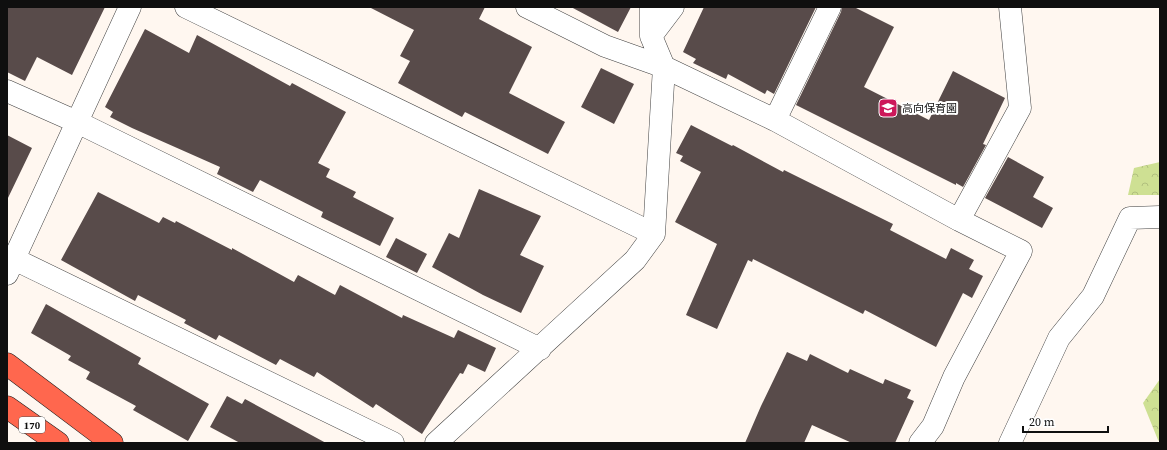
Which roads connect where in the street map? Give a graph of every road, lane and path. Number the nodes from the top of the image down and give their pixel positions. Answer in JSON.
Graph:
{"nodes":[{"id":1,"x":130,"y":7,"type":"edge"},
{"id":2,"x":186,"y":7,"type":"edge"},
{"id":3,"x":527,"y":7,"type":"edge"},
{"id":4,"x":650,"y":7,"type":"edge"},
{"id":5,"x":673,"y":7,"type":"edge"},
{"id":6,"x":830,"y":7,"type":"edge"},
{"id":7,"x":1010,"y":7,"type":"edge"},
{"id":8,"x":651,"y":36,"type":"junction"},
{"id":9,"x":664,"y":67,"type":"junction"},
{"id":10,"x":7,"y":90,"type":"edge"},
{"id":11,"x":775,"y":120,"type":"junction"},
{"id":12,"x":77,"y":122,"type":"junction"},
{"id":13,"x":1160,"y":217,"type":"edge"},
{"id":14,"x":959,"y":220,"type":"junction"},
{"id":15,"x":654,"y":234,"type":"junction"},
{"id":16,"x":11,"y":266,"type":"edge"},
{"id":17,"x":540,"y":349,"type":"junction"},
{"id":18,"x":7,"y":364,"type":"edge"},
{"id":19,"x":7,"y":407,"type":"edge"},
{"id":20,"x":58,"y":443,"type":"edge"},
{"id":21,"x":112,"y":443,"type":"edge"},
{"id":22,"x":393,"y":443,"type":"edge"},
{"id":23,"x":436,"y":443,"type":"edge"},
{"id":24,"x":920,"y":443,"type":"edge"},
{"id":25,"x":1010,"y":443,"type":"edge"}],
"edges":[{"from":1,"to":12,"type":"street"},
{"from":2,"to":15,"type":"street"},
{"from":3,"to":9,"type":"street"},
{"from":4,"to":8,"type":"street"},
{"from":5,"to":8,"type":"street"},
{"from":6,"to":11,"type":"street"},
{"from":7,"to":14,"type":"street"},
{"from":8,"to":9,"type":"street"},
{"from":9,"to":11,"type":"street"},
{"from":9,"to":15,"type":"street"},
{"from":10,"to":12,"type":"street"},
{"from":11,"to":14,"type":"street"},
{"from":12,"to":16,"type":"street"},
{"from":12,"to":17,"type":"street"},
{"from":13,"to":25,"type":"street"},
{"from":14,"to":24,"type":"street"},
{"from":15,"to":17,"type":"street"},
{"from":16,"to":22,"type":"street"},
{"from":17,"to":23,"type":"street"},
{"from":18,"to":21,"type":"highway"},
{"from":19,"to":20,"type":"highway","number":"170"}]}
